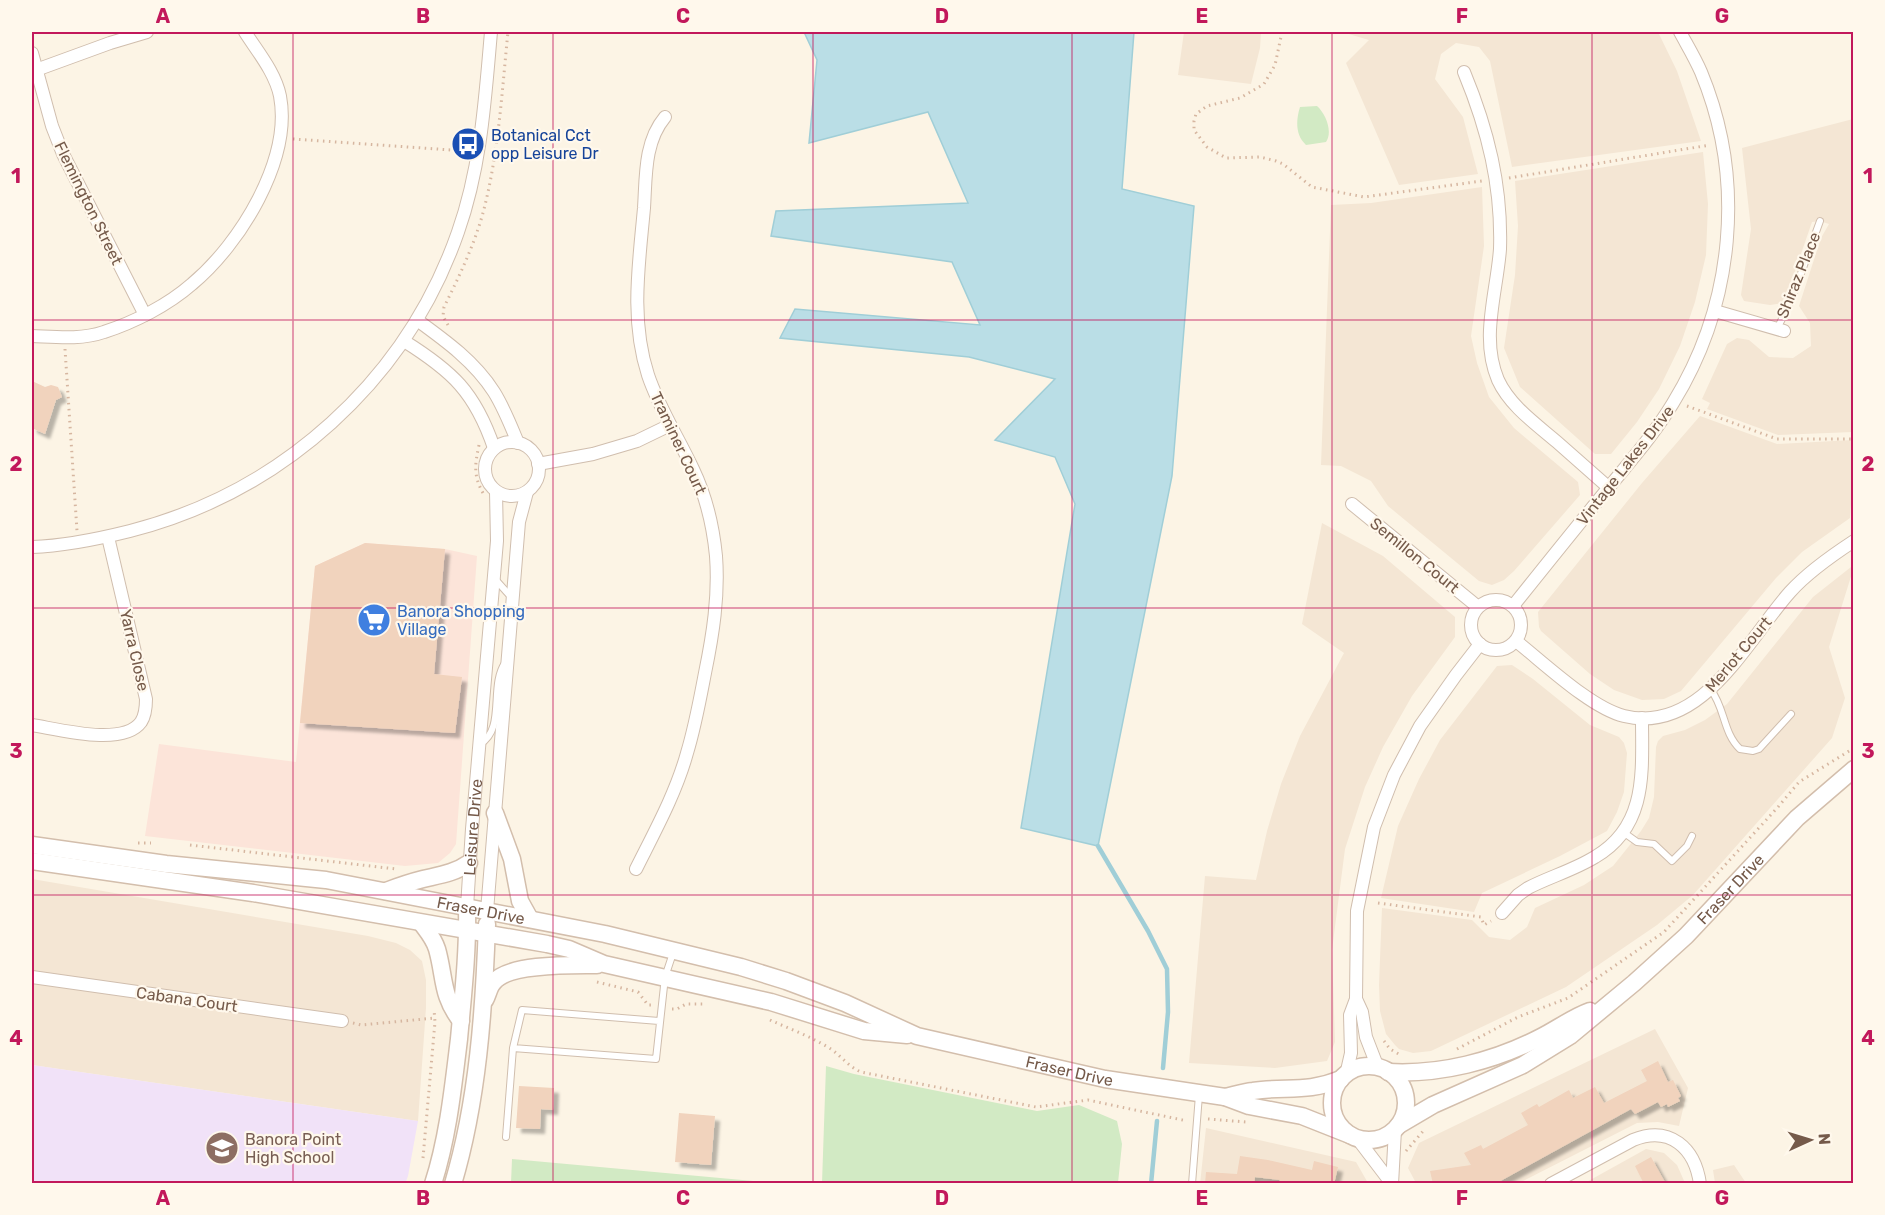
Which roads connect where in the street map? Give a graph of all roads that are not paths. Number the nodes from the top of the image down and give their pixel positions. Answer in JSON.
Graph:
{"nodes":[{"id":1,"x":147,"y":32,"type":"edge"},
{"id":2,"x":245,"y":32,"type":"edge"},
{"id":3,"x":491,"y":32,"type":"edge"},
{"id":4,"x":1680,"y":32,"type":"edge"},
{"id":5,"x":32,"y":54,"type":"edge"},
{"id":6,"x":36,"y":70,"type":"junction"},
{"id":7,"x":1464,"y":72,"type":"dead end"},
{"id":8,"x":665,"y":117,"type":"dead end"},
{"id":9,"x":1820,"y":221,"type":"dead end"},
{"id":10,"x":1715,"y":311,"type":"junction"},
{"id":11,"x":145,"y":315,"type":"junction"},
{"id":12,"x":417,"y":320,"type":"junction"},
{"id":13,"x":1780,"y":330,"type":"joint"},
{"id":14,"x":32,"y":336,"type":"edge"},
{"id":15,"x":404,"y":340,"type":"junction"},
{"id":16,"x":670,"y":425,"type":"junction"},
{"id":17,"x":518,"y":443,"type":"junction"},
{"id":18,"x":494,"y":448,"type":"junction"},
{"id":19,"x":538,"y":464,"type":"junction"},
{"id":20,"x":1608,"y":487,"type":"junction"},
{"id":21,"x":496,"y":492,"type":"junction"},
{"id":22,"x":527,"y":492,"type":"junction"},
{"id":23,"x":1352,"y":504,"type":"dead end"},
{"id":24,"x":108,"y":537,"type":"junction"},
{"id":25,"x":1854,"y":541,"type":"edge"},
{"id":26,"x":32,"y":547,"type":"edge"},
{"id":27,"x":494,"y":578,"type":"junction"},
{"id":28,"x":513,"y":599,"type":"junction"},
{"id":29,"x":1513,"y":606,"type":"junction"},
{"id":30,"x":1478,"y":607,"type":"junction"},
{"id":31,"x":1516,"y":641,"type":"junction"},
{"id":32,"x":1480,"y":645,"type":"junction"},
{"id":33,"x":507,"y":660,"type":"junction"},
{"id":34,"x":1711,"y":690,"type":"junction"},
{"id":35,"x":1791,"y":714,"type":"dead end"},
{"id":36,"x":1642,"y":718,"type":"junction"},
{"id":37,"x":32,"y":725,"type":"edge"},
{"id":38,"x":479,"y":744,"type":"junction"},
{"id":39,"x":1854,"y":769,"type":"edge"},
{"id":40,"x":495,"y":813,"type":"junction"},
{"id":41,"x":1623,"y":832,"type":"junction"},
{"id":42,"x":1692,"y":836,"type":"dead end"},
{"id":43,"x":32,"y":845,"type":"edge"},
{"id":44,"x":32,"y":861,"type":"edge"},
{"id":45,"x":469,"y":863,"type":"junction"},
{"id":46,"x":636,"y":869,"type":"dead end"},
{"id":47,"x":385,"y":891,"type":"junction"},
{"id":48,"x":467,"y":907,"type":"junction"},
{"id":49,"x":488,"y":911,"type":"junction"},
{"id":50,"x":1502,"y":913,"type":"road end"},
{"id":51,"x":530,"y":919,"type":"junction"},
{"id":52,"x":422,"y":924,"type":"junction"},
{"id":53,"x":468,"y":931,"type":"junction"},
{"id":54,"x":487,"y":934,"type":"junction"},
{"id":55,"x":674,"y":949,"type":"junction"},
{"id":56,"x":604,"y":964,"type":"junction"},
{"id":57,"x":665,"y":977,"type":"junction"},
{"id":58,"x":32,"y":978,"type":"edge"},
{"id":59,"x":1356,"y":999,"type":"junction"},
{"id":60,"x":1605,"y":1006,"type":"junction"},
{"id":61,"x":482,"y":1008,"type":"junction"},
{"id":62,"x":342,"y":1021,"type":"road end"},
{"id":63,"x":460,"y":1021,"type":"junction"},
{"id":64,"x":659,"y":1021,"type":"junction"},
{"id":65,"x":917,"y":1036,"type":"junction"},
{"id":66,"x":513,"y":1048,"type":"junction"},
{"id":67,"x":1383,"y":1070,"type":"junction"},
{"id":68,"x":1344,"y":1077,"type":"junction"},
{"id":69,"x":1199,"y":1095,"type":"junction"},
{"id":70,"x":1225,"y":1097,"type":"junction"},
{"id":71,"x":1397,"y":1128,"type":"junction"},
{"id":72,"x":506,"y":1137,"type":"dead end"},
{"id":73,"x":1354,"y":1137,"type":"junction"},
{"id":74,"x":433,"y":1184,"type":"edge"},
{"id":75,"x":453,"y":1184,"type":"edge"},
{"id":76,"x":1192,"y":1184,"type":"edge"},
{"id":77,"x":1392,"y":1184,"type":"edge"},
{"id":78,"x":1551,"y":1184,"type":"edge"},
{"id":79,"x":1700,"y":1184,"type":"edge"}],
"edges":[{"from":1,"to":6,"type":"street"},
{"from":2,"to":11,"type":"street"},
{"from":3,"to":12,"type":"street"},
{"from":4,"to":10,"type":"street","name":"Vintage Lakes Drive"},
{"from":5,"to":6,"type":"street","name":"Flemington Street"},
{"from":6,"to":11,"type":"street","name":"Flemington Street"},
{"from":7,"to":20,"type":"street"},
{"from":8,"to":16,"type":"street","name":"Traminer Court"},
{"from":9,"to":13,"type":"lane","name":"Shiraz Place"},
{"from":10,"to":13,"type":"street","name":"Shiraz Place"},
{"from":10,"to":20,"type":"street","name":"Vintage Lakes Drive"},
{"from":11,"to":14,"type":"street"},
{"from":12,"to":15,"type":"street"},
{"from":12,"to":17,"type":"street"},
{"from":15,"to":18,"type":"street"},
{"from":15,"to":24,"type":"street"},
{"from":16,"to":19,"type":"street"},
{"from":16,"to":46,"type":"street","name":"Traminer Court"},
{"from":17,"to":18,"type":"street"},
{"from":17,"to":19,"type":"street"},
{"from":18,"to":21,"type":"street","name":"Leisure Drive"},
{"from":19,"to":22,"type":"street","name":"Leisure Drive"},
{"from":20,"to":29,"type":"street","name":"Vintage Lakes Drive"},
{"from":21,"to":22,"type":"street"},
{"from":21,"to":27,"type":"street","name":"Leisure Drive"},
{"from":22,"to":28,"type":"street","name":"Leisure Drive"},
{"from":23,"to":30,"type":"street","name":"Semillon Court"},
{"from":24,"to":26,"type":"street"},
{"from":24,"to":37,"type":"street","name":"Yarra Close"},
{"from":25,"to":34,"type":"street","name":"Merlot Court"},
{"from":27,"to":28,"type":"lane"},
{"from":27,"to":38,"type":"street","name":"Leisure Drive"},
{"from":28,"to":33,"type":"street","name":"Leisure Drive"},
{"from":29,"to":30,"type":"street"},
{"from":29,"to":31,"type":"street"},
{"from":30,"to":32,"type":"street"},
{"from":31,"to":32,"type":"street"},
{"from":31,"to":36,"type":"street","name":"Merlot Court"},
{"from":32,"to":59,"type":"street"},
{"from":33,"to":38,"type":"lane"},
{"from":33,"to":40,"type":"street","name":"Leisure Drive"},
{"from":34,"to":35,"type":"lane"},
{"from":34,"to":36,"type":"street","name":"Merlot Court"},
{"from":36,"to":41,"type":"street"},
{"from":38,"to":45,"type":"street","name":"Leisure Drive"},
{"from":39,"to":60,"type":"street","name":"Fraser Drive"},
{"from":40,"to":49,"type":"street","name":"Leisure Drive"},
{"from":40,"to":51,"type":"street"},
{"from":41,"to":42,"type":"lane"},
{"from":41,"to":50,"type":"street"},
{"from":43,"to":47,"type":"street","name":"Fraser Drive"},
{"from":44,"to":52,"type":"street","name":"Fraser Drive"},
{"from":45,"to":47,"type":"street"},
{"from":45,"to":48,"type":"street","name":"Leisure Drive"},
{"from":47,"to":48,"type":"street","name":"Fraser Drive"},
{"from":48,"to":49,"type":"street","name":"Fraser Drive"},
{"from":48,"to":53,"type":"street","name":"Leisure Drive"},
{"from":49,"to":51,"type":"street","name":"Fraser Drive"},
{"from":49,"to":54,"type":"street","name":"Leisure Drive"},
{"from":51,"to":55,"type":"street","name":"Fraser Drive"},
{"from":52,"to":53,"type":"street","name":"Fraser Drive"},
{"from":52,"to":63,"type":"street"},
{"from":53,"to":54,"type":"street","name":"Fraser Drive"},
{"from":53,"to":63,"type":"street","name":"Leisure Drive"},
{"from":54,"to":56,"type":"street","name":"Fraser Drive"},
{"from":54,"to":61,"type":"street","name":"Leisure Drive"},
{"from":55,"to":57,"type":"lane"},
{"from":55,"to":65,"type":"street","name":"Fraser Drive"},
{"from":56,"to":57,"type":"street","name":"Fraser Drive"},
{"from":56,"to":61,"type":"street"},
{"from":57,"to":64,"type":"lane"},
{"from":57,"to":65,"type":"street","name":"Fraser Drive"},
{"from":58,"to":62,"type":"street","name":"Cabana Court"},
{"from":59,"to":67,"type":"street"},
{"from":59,"to":68,"type":"street"},
{"from":60,"to":67,"type":"street","name":"Fraser Drive"},
{"from":60,"to":71,"type":"street","name":"Fraser Drive"},
{"from":61,"to":75,"type":"street","name":"Leisure Drive"},
{"from":63,"to":74,"type":"street","name":"Leisure Drive"},
{"from":64,"to":66,"type":"lane"},
{"from":64,"to":66,"type":"lane"},
{"from":65,"to":69,"type":"street","name":"Fraser Drive"},
{"from":66,"to":72,"type":"lane"},
{"from":67,"to":68,"type":"street"},
{"from":67,"to":71,"type":"street"},
{"from":68,"to":70,"type":"street","name":"Fraser Drive"},
{"from":68,"to":73,"type":"street"},
{"from":69,"to":70,"type":"street","name":"Fraser Drive"},
{"from":69,"to":76,"type":"lane"},
{"from":70,"to":73,"type":"street","name":"Fraser Drive"},
{"from":71,"to":73,"type":"street"},
{"from":71,"to":77,"type":"street"},
{"from":73,"to":77,"type":"street"},
{"from":78,"to":79,"type":"street"}]}
